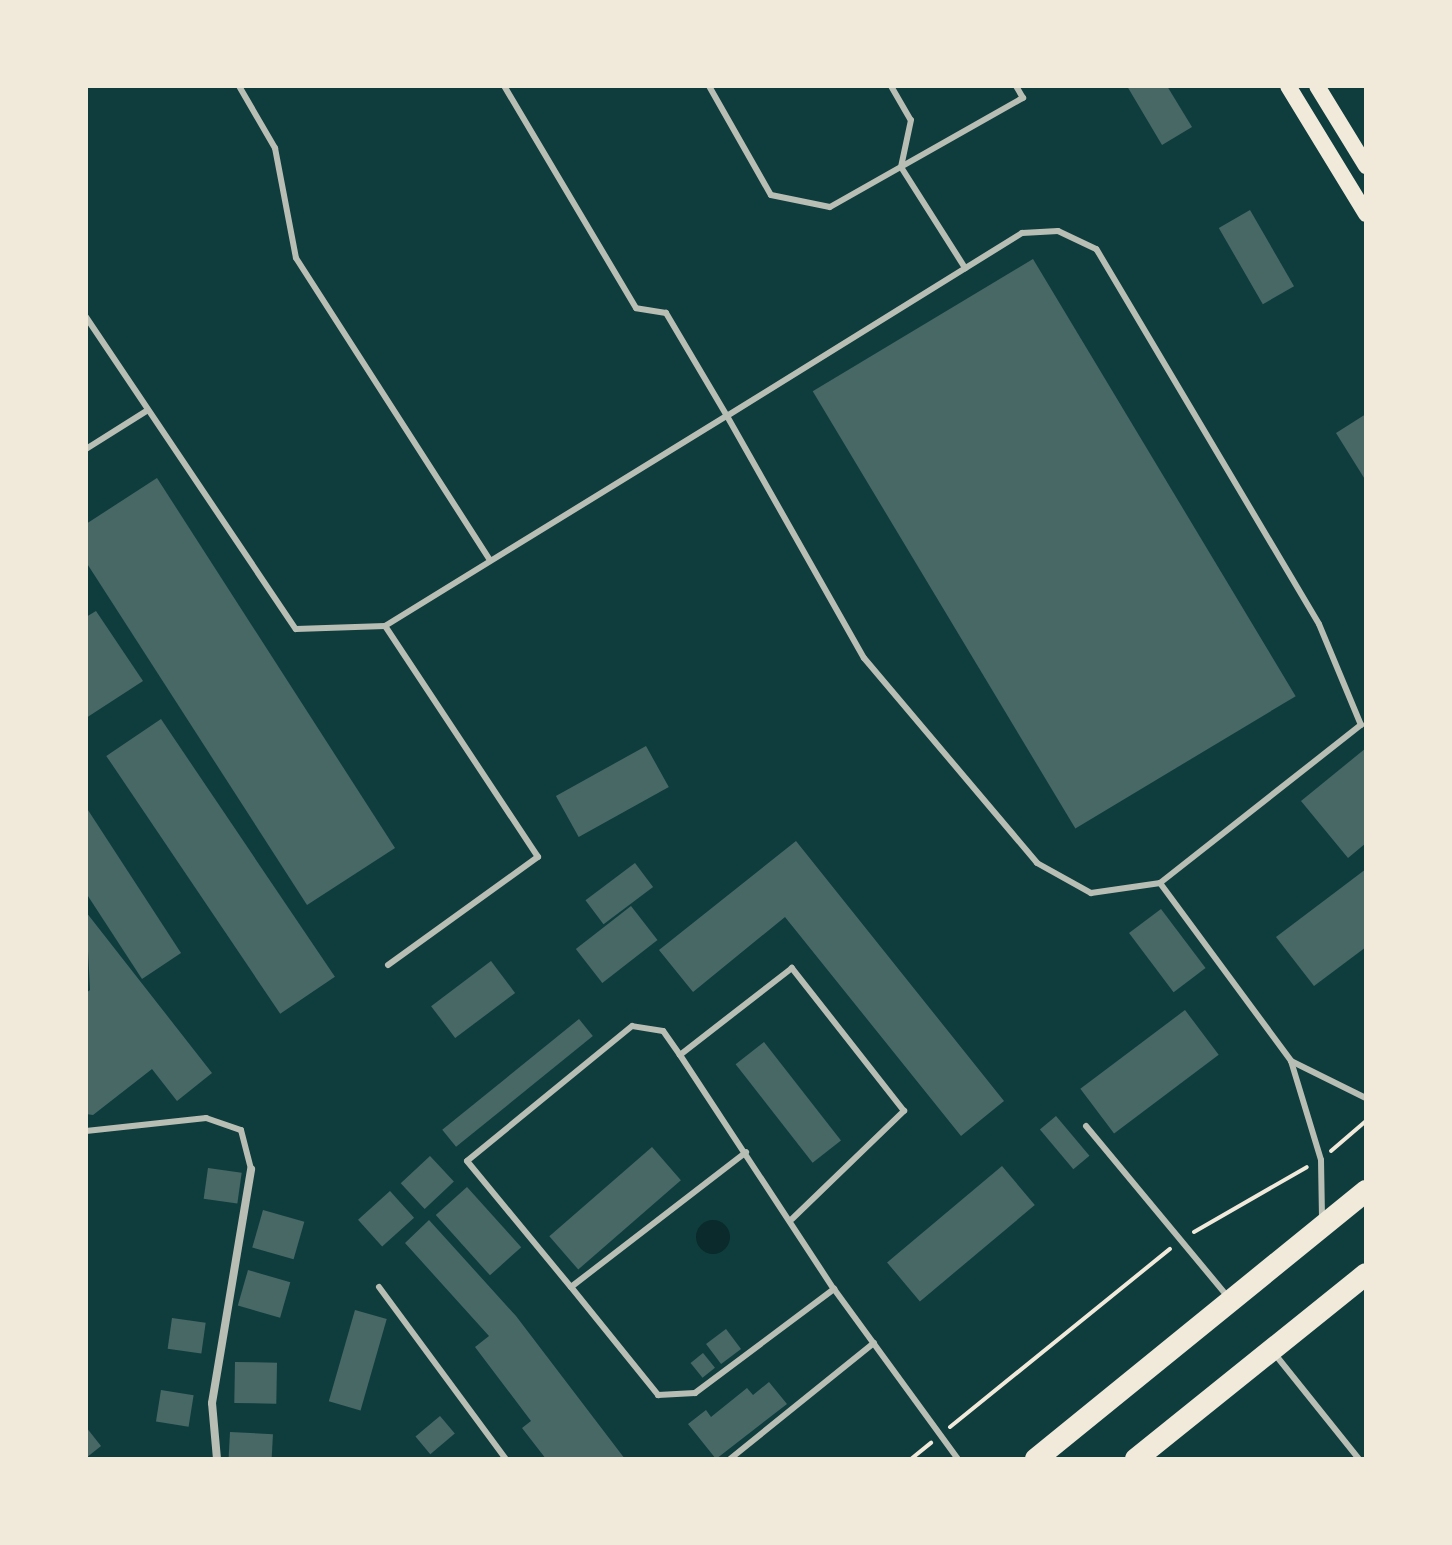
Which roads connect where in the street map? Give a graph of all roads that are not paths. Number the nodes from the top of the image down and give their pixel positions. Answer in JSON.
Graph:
{"nodes":[{"id":1,"x":239,"y":86,"type":"edge"},
{"id":2,"x":504,"y":86,"type":"edge"},
{"id":3,"x":709,"y":86,"type":"edge"},
{"id":4,"x":891,"y":86,"type":"edge"},
{"id":5,"x":1016,"y":86,"type":"edge"},
{"id":6,"x":1288,"y":86,"type":"edge"},
{"id":7,"x":1317,"y":86,"type":"edge"},
{"id":8,"x":1366,"y":166,"type":"edge"},
{"id":9,"x":901,"y":167,"type":"junction"},
{"id":10,"x":1366,"y":214,"type":"edge"},
{"id":11,"x":965,"y":268,"type":"junction"},
{"id":12,"x":86,"y":317,"type":"edge"},
{"id":13,"x":148,"y":410,"type":"junction"},
{"id":14,"x":727,"y":416,"type":"junction"},
{"id":15,"x":86,"y":449,"type":"edge"},
{"id":16,"x":490,"y":560,"type":"junction"},
{"id":17,"x":385,"y":626,"type":"junction"},
{"id":18,"x":1160,"y":883,"type":"junction"},
{"id":19,"x":388,"y":965,"type":"dead end"},
{"id":20,"x":680,"y":1055,"type":"junction"},
{"id":21,"x":1291,"y":1061,"type":"junction"},
{"id":22,"x":1366,"y":1098,"type":"edge"},
{"id":23,"x":1086,"y":1126,"type":"dead end"},
{"id":24,"x":86,"y":1131,"type":"edge"},
{"id":25,"x":746,"y":1152,"type":"junction"},
{"id":26,"x":251,"y":1169,"type":"joint"},
{"id":27,"x":1366,"y":1191,"type":"edge"},
{"id":28,"x":792,"y":1219,"type":"junction"},
{"id":29,"x":1322,"y":1227,"type":"junction"},
{"id":30,"x":1366,"y":1274,"type":"edge"},
{"id":31,"x":379,"y":1287,"type":"dead end"},
{"id":32,"x":571,"y":1287,"type":"junction"},
{"id":33,"x":834,"y":1289,"type":"junction"},
{"id":34,"x":1231,"y":1301,"type":"junction"},
{"id":35,"x":874,"y":1343,"type":"junction"},
{"id":36,"x":1272,"y":1350,"type":"junction"},
{"id":37,"x":217,"y":1459,"type":"edge"},
{"id":38,"x":506,"y":1459,"type":"edge"},
{"id":39,"x":730,"y":1459,"type":"edge"},
{"id":40,"x":958,"y":1459,"type":"edge"},
{"id":41,"x":1036,"y":1459,"type":"edge"},
{"id":42,"x":1136,"y":1459,"type":"edge"},
{"id":43,"x":1359,"y":1459,"type":"edge"}],
"edges":[{"from":1,"to":16,"type":"lane"},
{"from":2,"to":14,"type":"lane"},
{"from":3,"to":9,"type":"lane"},
{"from":4,"to":9,"type":"lane"},
{"from":5,"to":9,"type":"lane"},
{"from":6,"to":10,"type":"main road"},
{"from":7,"to":8,"type":"main road"},
{"from":9,"to":11,"type":"lane"},
{"from":11,"to":14,"type":"lane"},
{"from":11,"to":18,"type":"lane"},
{"from":12,"to":13,"type":"lane"},
{"from":13,"to":15,"type":"lane"},
{"from":13,"to":17,"type":"lane"},
{"from":14,"to":16,"type":"lane"},
{"from":14,"to":18,"type":"lane"},
{"from":16,"to":17,"type":"lane"},
{"from":17,"to":19,"type":"lane"},
{"from":18,"to":21,"type":"lane"},
{"from":20,"to":25,"type":"lane"},
{"from":20,"to":28,"type":"lane"},
{"from":20,"to":32,"type":"lane"},
{"from":21,"to":22,"type":"lane"},
{"from":21,"to":29,"type":"lane"},
{"from":23,"to":34,"type":"lane"},
{"from":24,"to":26,"type":"lane"},
{"from":25,"to":28,"type":"lane"},
{"from":25,"to":32,"type":"lane"},
{"from":26,"to":37,"type":"street"},
{"from":27,"to":29,"type":"highway"},
{"from":28,"to":33,"type":"lane"},
{"from":29,"to":34,"type":"highway"},
{"from":30,"to":36,"type":"highway"},
{"from":31,"to":38,"type":"lane"},
{"from":32,"to":33,"type":"lane"},
{"from":33,"to":35,"type":"lane"},
{"from":34,"to":41,"type":"highway"},
{"from":35,"to":39,"type":"lane"},
{"from":35,"to":40,"type":"lane"},
{"from":36,"to":42,"type":"highway"},
{"from":36,"to":43,"type":"lane"}]}
